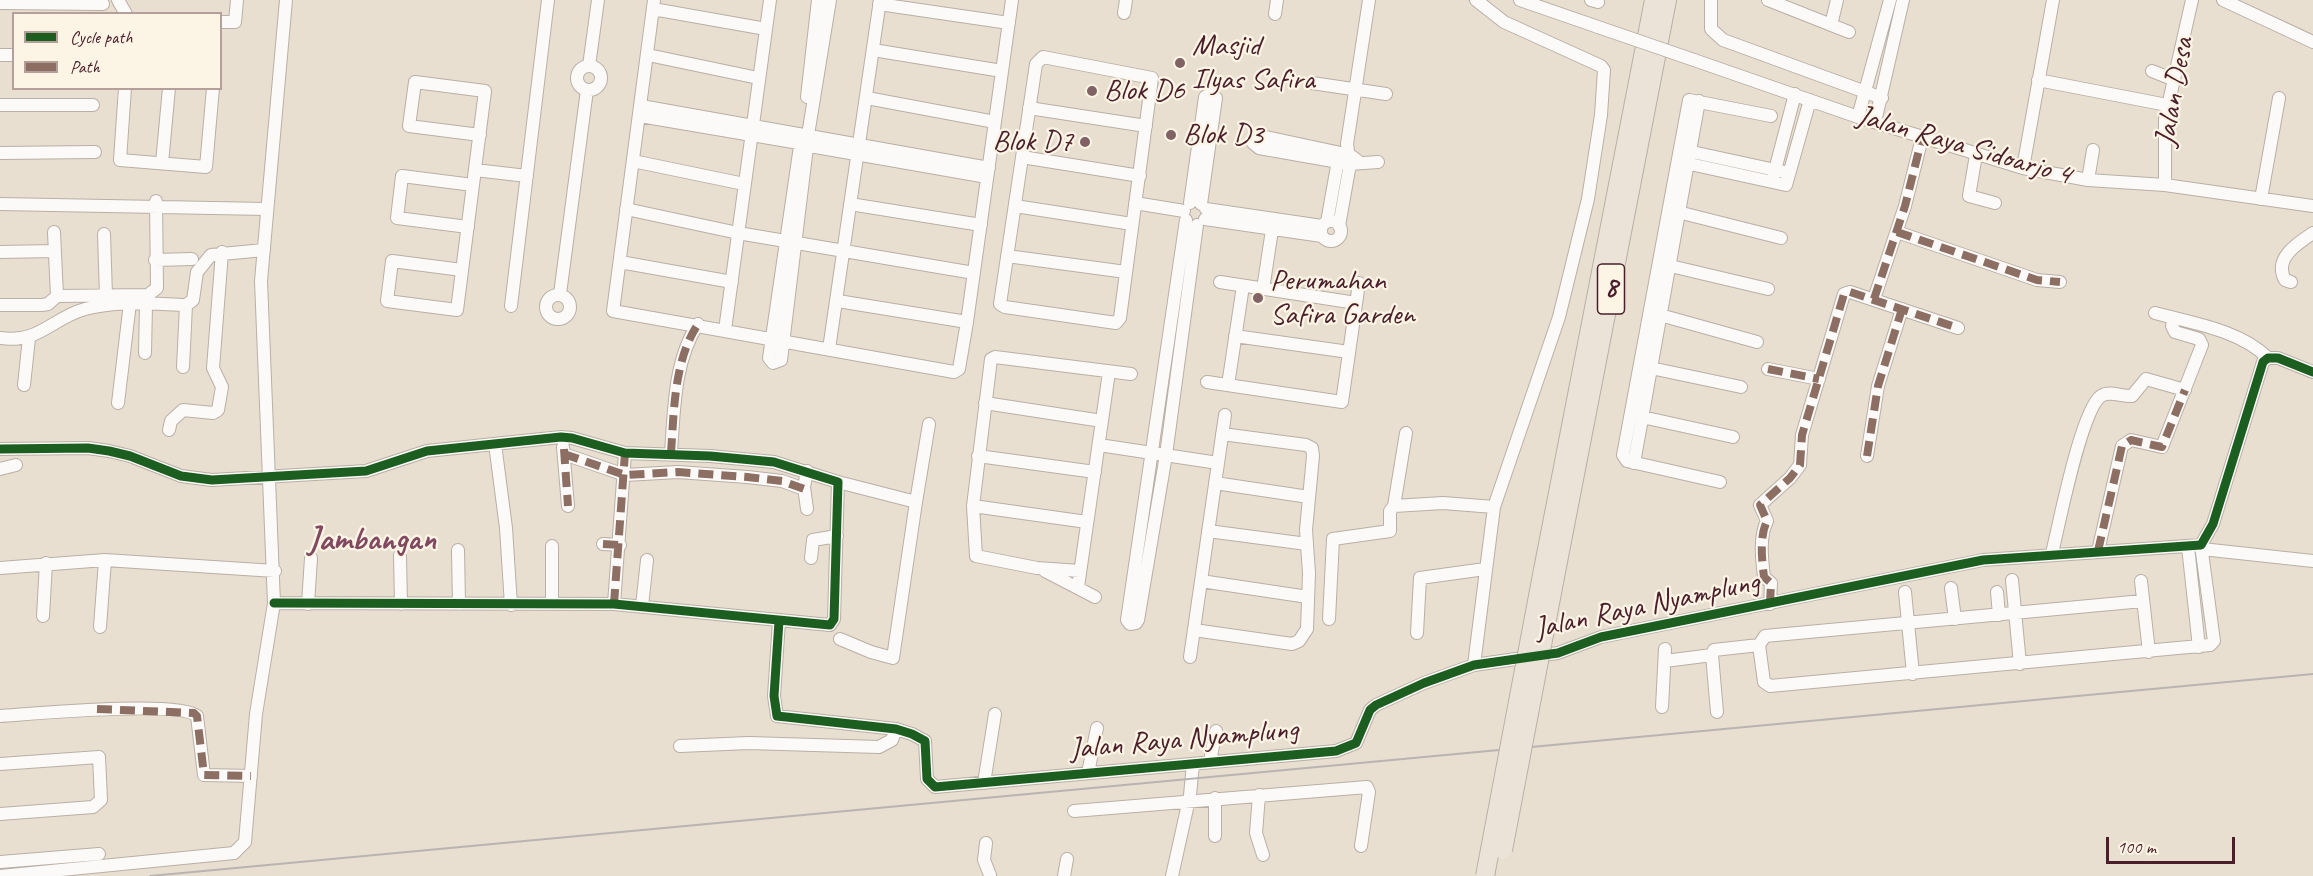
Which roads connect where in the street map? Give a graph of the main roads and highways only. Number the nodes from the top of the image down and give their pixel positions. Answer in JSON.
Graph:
{"nodes":[{"id":1,"x":1654,"y":0,"type":"edge"},
{"id":2,"x":1667,"y":0,"type":"edge"},
{"id":3,"x":1549,"y":576,"type":"junction"},
{"id":4,"x":1485,"y":876,"type":"edge"},
{"id":5,"x":1498,"y":876,"type":"edge"}],
"edges":[{"from":1,"to":3,"type":"highway","number":"8"},
{"from":2,"to":3,"type":"highway","number":"8"},
{"from":3,"to":4,"type":"highway","number":"8","bridge":true},
{"from":3,"to":5,"type":"highway","number":"8","bridge":true}]}
